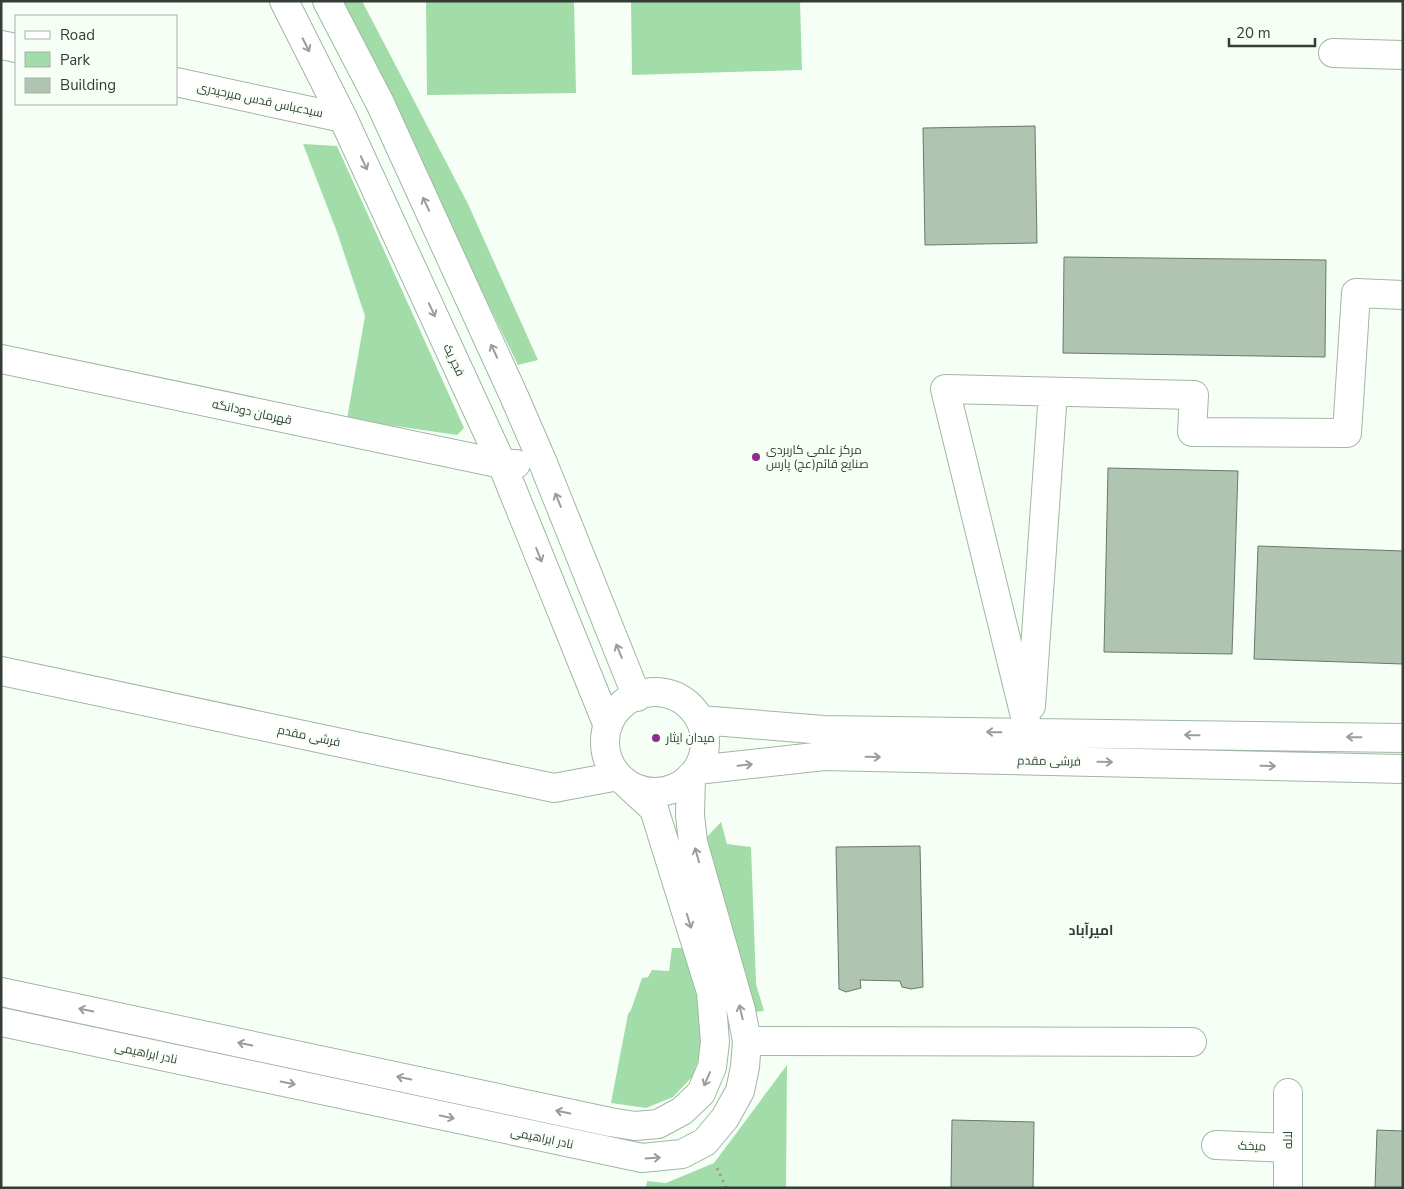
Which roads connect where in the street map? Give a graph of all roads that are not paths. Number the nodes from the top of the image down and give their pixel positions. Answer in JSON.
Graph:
{"nodes":[{"id":1,"x":284,"y":1,"type":"edge"},
{"id":2,"x":327,"y":1,"type":"edge"},
{"id":3,"x":1,"y":44,"type":"edge"},
{"id":4,"x":15,"y":48,"type":"edge"},
{"id":5,"x":1333,"y":53,"type":"dead end"},
{"id":6,"x":1403,"y":55,"type":"edge"},
{"id":7,"x":178,"y":82,"type":"edge"},
{"id":8,"x":380,"y":103,"type":"junction"},
{"id":9,"x":344,"y":118,"type":"junction"},
{"id":10,"x":1403,"y":295,"type":"edge"},
{"id":11,"x":1,"y":360,"type":"edge"},
{"id":12,"x":1053,"y":392,"type":"junction"},
{"id":13,"x":543,"y":463,"type":"junction"},
{"id":14,"x":502,"y":464,"type":"junction"},
{"id":15,"x":1,"y":671,"type":"edge"},
{"id":16,"x":637,"y":697,"type":"junction"},
{"id":17,"x":700,"y":720,"type":"junction"},
{"id":18,"x":608,"y":726,"type":"junction"},
{"id":19,"x":1029,"y":733,"type":"junction"},
{"id":20,"x":1403,"y":738,"type":"edge"},
{"id":21,"x":1403,"y":769,"type":"edge"},
{"id":22,"x":694,"y":773,"type":"junction"},
{"id":23,"x":622,"y":780,"type":"junction"},
{"id":24,"x":1,"y":992,"type":"edge"},
{"id":25,"x":1,"y":1022,"type":"edge"},
{"id":26,"x":747,"y":1041,"type":"junction"},
{"id":27,"x":1192,"y":1042,"type":"dead end"},
{"id":28,"x":1288,"y":1093,"type":"dead end"},
{"id":29,"x":1216,"y":1145,"type":"dead end"},
{"id":30,"x":1288,"y":1148,"type":"junction"},
{"id":31,"x":1288,"y":1188,"type":"edge"}],
"edges":[{"from":1,"to":9,"type":"street","name":"فجر یک","one_way":true},
{"from":2,"to":8,"type":"street"},
{"from":3,"to":4,"type":"street"},
{"from":5,"to":6,"type":"street"},
{"from":7,"to":9,"type":"street","name":"سیدعباس قدس میرحیدری"},
{"from":8,"to":9,"type":"street"},
{"from":13,"to":8,"type":"street","one_way":true},
{"from":9,"to":14,"type":"street","name":"فجر یک","one_way":true},
{"from":10,"to":12,"type":"street"},
{"from":11,"to":14,"type":"street","name":"قهرمان دودانگه"},
{"from":12,"to":19,"type":"street"},
{"from":12,"to":19,"type":"street"},
{"from":13,"to":14,"type":"street","name":"قهرمان دودانگه"},
{"from":16,"to":13,"type":"street","one_way":true},
{"from":14,"to":18,"type":"street","name":"فجر یک","one_way":true},
{"from":15,"to":23,"type":"street","name":"فرشی مقدم"},
{"from":16,"to":17,"type":"street"},
{"from":16,"to":18,"type":"street"},
{"from":19,"to":17,"type":"street","one_way":true},
{"from":17,"to":22,"type":"street"},
{"from":18,"to":23,"type":"street"},
{"from":20,"to":19,"type":"street","one_way":true},
{"from":22,"to":21,"type":"street","name":"فرشی مقدم","one_way":true},
{"from":22,"to":23,"type":"street"},
{"from":26,"to":22,"type":"street","name":"نادر ابراهیمی","one_way":true},
{"from":23,"to":24,"type":"street","one_way":true},
{"from":25,"to":26,"type":"street","name":"نادر ابراهیمی","one_way":true},
{"from":26,"to":27,"type":"street"},
{"from":28,"to":30,"type":"street","name":"لاله"},
{"from":29,"to":30,"type":"street","name":"میخک"},
{"from":30,"to":31,"type":"street","name":"لاله"}]}
